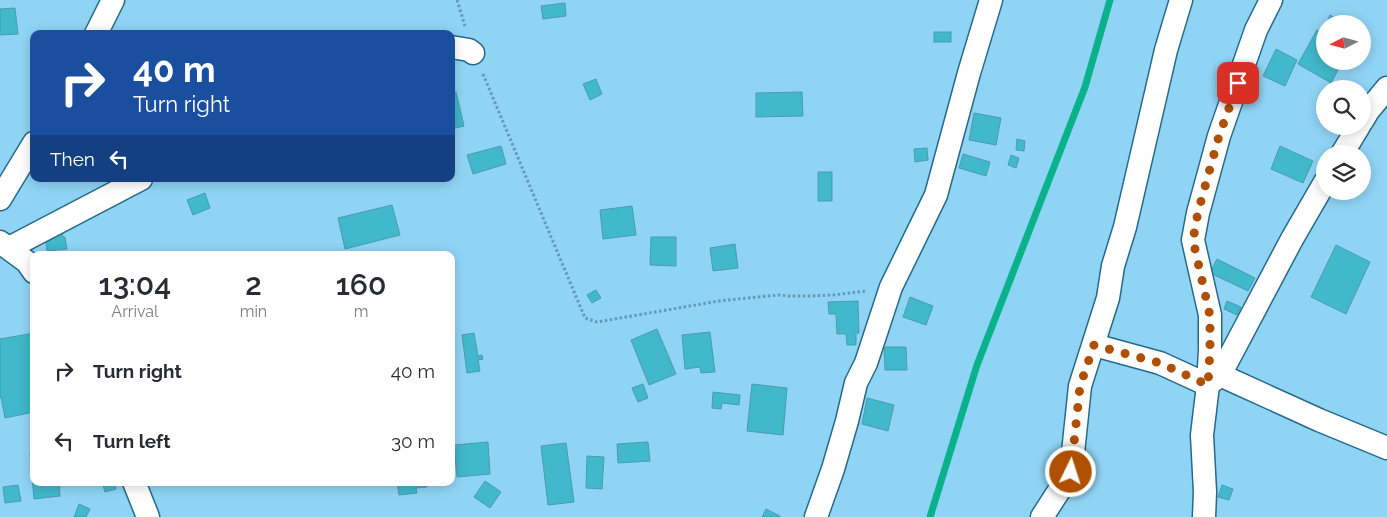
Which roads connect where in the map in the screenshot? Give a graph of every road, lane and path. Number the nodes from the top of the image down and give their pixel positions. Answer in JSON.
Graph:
{"nodes":[{"id":1,"x":113,"y":0,"type":"edge"},
{"id":2,"x":992,"y":0,"type":"edge"},
{"id":3,"x":1181,"y":0,"type":"edge"},
{"id":4,"x":1270,"y":0,"type":"edge"},
{"id":5,"x":98,"y":30,"type":"edge"},
{"id":6,"x":455,"y":48,"type":"edge"},
{"id":7,"x":473,"y":54,"type":"joint"},
{"id":8,"x":1387,"y":88,"type":"edge"},
{"id":9,"x":1371,"y":107,"type":"edge"},
{"id":10,"x":30,"y":150,"type":"edge"},
{"id":11,"x":135,"y":182,"type":"edge"},
{"id":12,"x":1316,"y":198,"type":"edge"},
{"id":13,"x":0,"y":199,"type":"edge"},
{"id":14,"x":5,"y":245,"type":"edge"},
{"id":15,"x":30,"y":266,"type":"edge"},
{"id":16,"x":891,"y":287,"type":"junction"},
{"id":17,"x":1094,"y":345,"type":"junction"},
{"id":18,"x":1214,"y":380,"type":"junction"},
{"id":19,"x":1387,"y":448,"type":"edge"},
{"id":20,"x":136,"y":486,"type":"edge"},
{"id":21,"x":148,"y":517,"type":"edge"},
{"id":22,"x":816,"y":517,"type":"edge"},
{"id":23,"x":1042,"y":517,"type":"edge"},
{"id":24,"x":1204,"y":517,"type":"edge"}],
"edges":[{"from":1,"to":5,"type":"street"},
{"from":2,"to":16,"type":"street"},
{"from":3,"to":17,"type":"street"},
{"from":4,"to":18,"type":"street"},
{"from":6,"to":7,"type":"street"},
{"from":7,"to":16,"type":"path"},
{"from":8,"to":9,"type":"street"},
{"from":10,"to":13,"type":"street"},
{"from":11,"to":14,"type":"street"},
{"from":12,"to":18,"type":"street"},
{"from":14,"to":15,"type":"street"},
{"from":16,"to":22,"type":"street"},
{"from":17,"to":18,"type":"street"},
{"from":17,"to":23,"type":"street"},
{"from":18,"to":19,"type":"street"},
{"from":18,"to":24,"type":"street"},
{"from":20,"to":21,"type":"street"}]}
